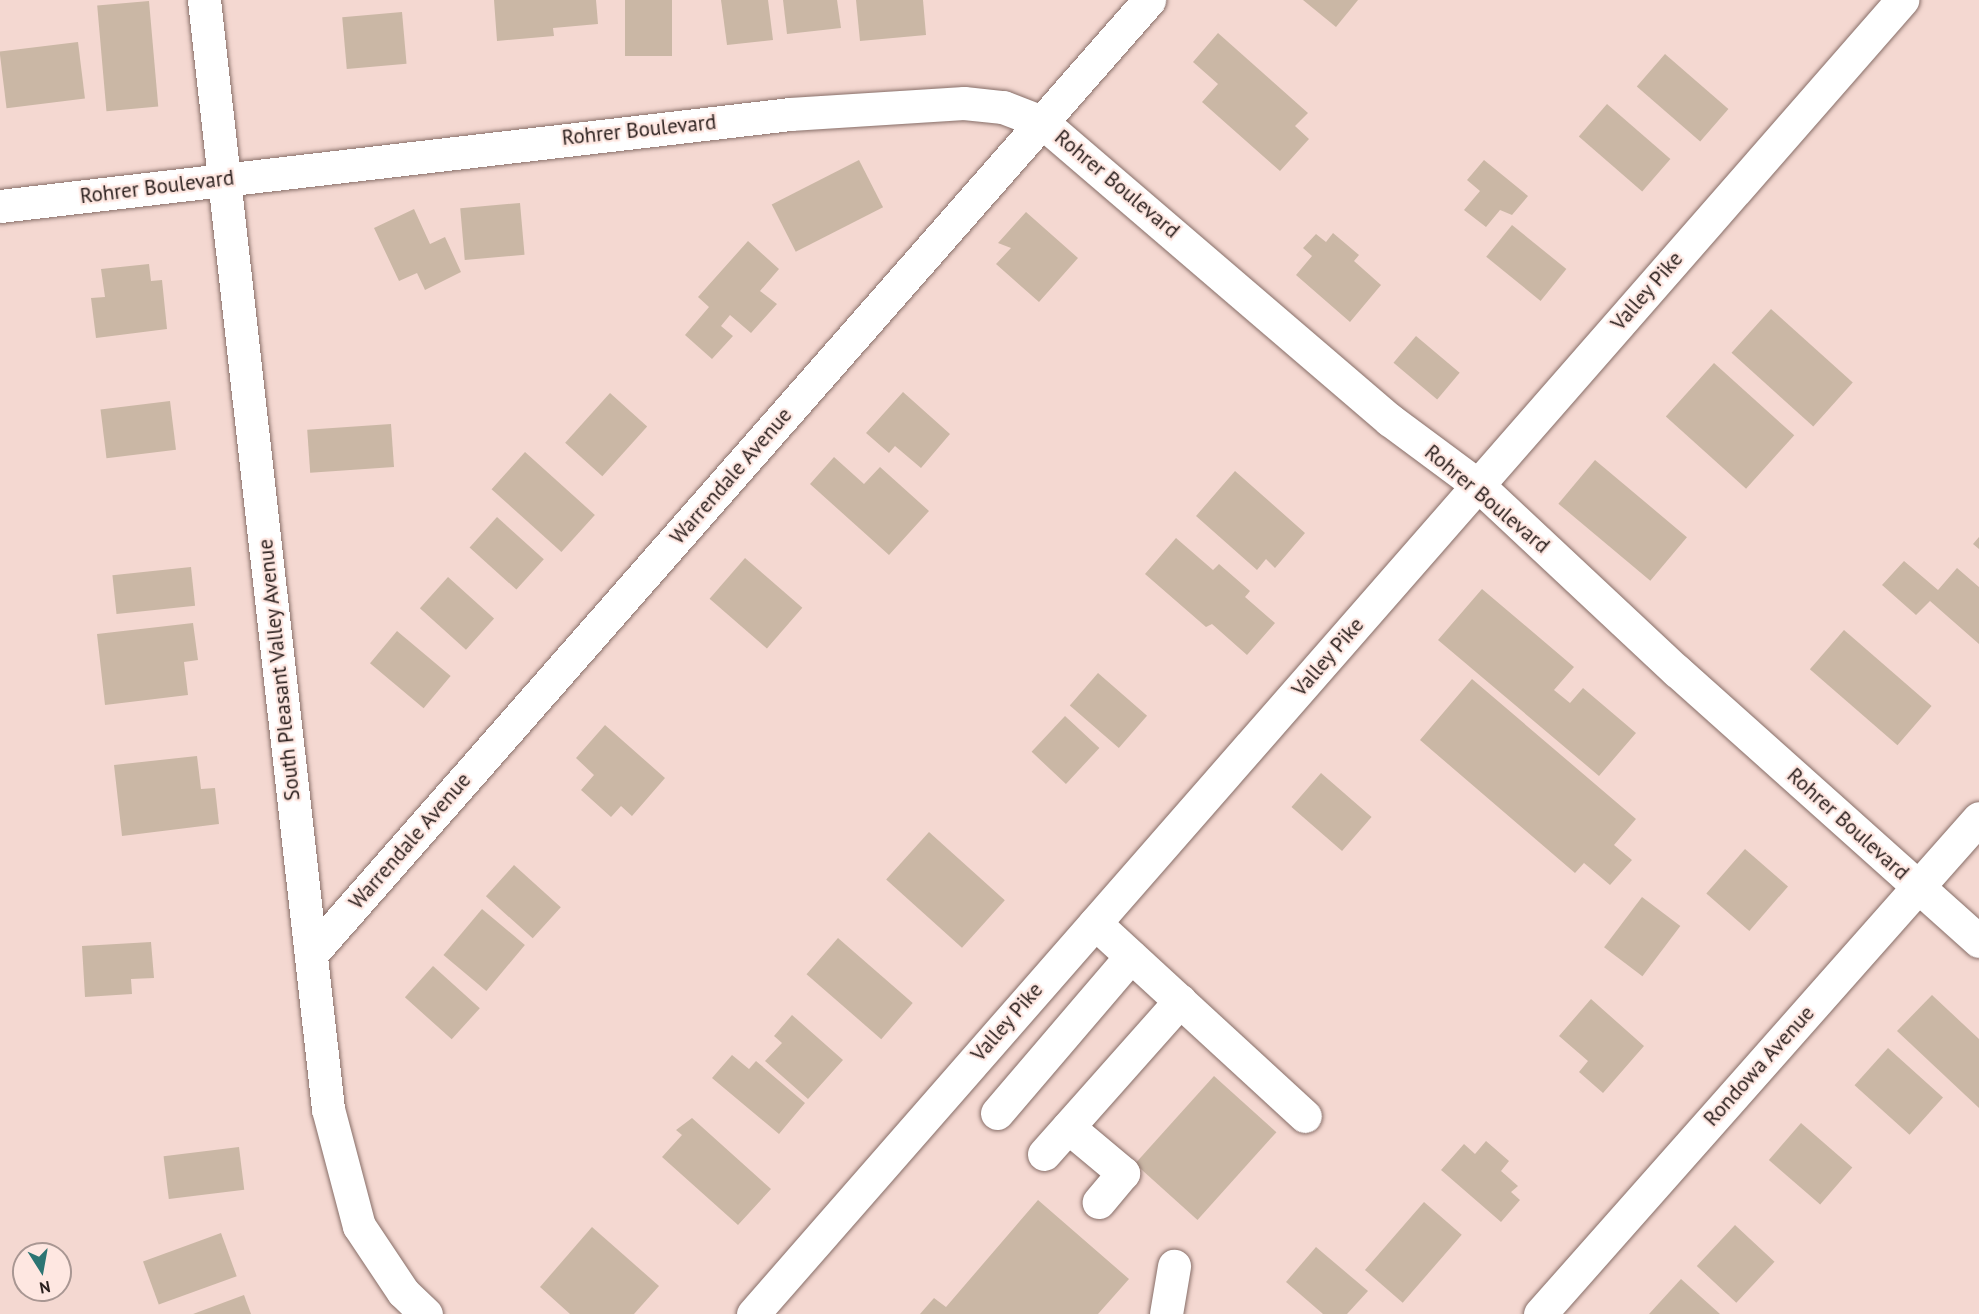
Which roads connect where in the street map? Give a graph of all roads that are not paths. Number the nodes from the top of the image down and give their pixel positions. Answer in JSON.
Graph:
{"nodes":[{"id":1,"x":204,"y":0,"type":"edge"},
{"id":2,"x":1149,"y":0,"type":"edge"},
{"id":3,"x":1902,"y":0,"type":"edge"},
{"id":4,"x":1042,"y":122,"type":"junction"},
{"id":5,"x":226,"y":179,"type":"junction"},
{"id":6,"x":0,"y":206,"type":"edge"},
{"id":7,"x":1479,"y":486,"type":"junction"},
{"id":8,"x":1979,"y":818,"type":"edge"},
{"id":9,"x":1918,"y":887,"type":"junction"},
{"id":10,"x":1095,"y":923,"type":"junction"},
{"id":11,"x":1979,"y":941,"type":"edge"},
{"id":12,"x":313,"y":952,"type":"junction"},
{"id":13,"x":1131,"y":956,"type":"junction"},
{"id":14,"x":1180,"y":1001,"type":"junction"},
{"id":15,"x":997,"y":1113,"type":"dead end"},
{"id":16,"x":1305,"y":1116,"type":"dead end"},
{"id":17,"x":1068,"y":1127,"type":"junction"},
{"id":18,"x":1044,"y":1154,"type":"dead end"},
{"id":19,"x":1099,"y":1202,"type":"dead end"},
{"id":20,"x":1174,"y":1266,"type":"dead end"},
{"id":21,"x":426,"y":1314,"type":"edge"},
{"id":22,"x":753,"y":1314,"type":"edge"},
{"id":23,"x":1166,"y":1314,"type":"edge"},
{"id":24,"x":1539,"y":1314,"type":"edge"}],
"edges":[{"from":1,"to":5,"type":"street","name":"South Pleasant Valley Avenue"},
{"from":2,"to":4,"type":"street","name":"Warrendale Avenue"},
{"from":3,"to":7,"type":"street","name":"Valley Pike"},
{"from":4,"to":5,"type":"street","name":"Rohrer Boulevard"},
{"from":4,"to":7,"type":"street","name":"Rohrer Boulevard"},
{"from":4,"to":12,"type":"street","name":"Warrendale Avenue"},
{"from":5,"to":6,"type":"street","name":"Rohrer Boulevard"},
{"from":5,"to":12,"type":"street","name":"South Pleasant Valley Avenue"},
{"from":7,"to":9,"type":"street","name":"Rohrer Boulevard"},
{"from":7,"to":10,"type":"street","name":"Valley Pike"},
{"from":8,"to":9,"type":"street","name":"Rondowa Avenue"},
{"from":9,"to":11,"type":"street","name":"Rohrer Boulevard"},
{"from":9,"to":24,"type":"street","name":"Rondowa Avenue"},
{"from":10,"to":13,"type":"street"},
{"from":10,"to":22,"type":"street","name":"Valley Pike"},
{"from":12,"to":21,"type":"street","name":"South Pleasant Valley Avenue"},
{"from":13,"to":14,"type":"street"},
{"from":13,"to":15,"type":"street"},
{"from":14,"to":16,"type":"street"},
{"from":14,"to":17,"type":"street"},
{"from":17,"to":18,"type":"street"},
{"from":17,"to":19,"type":"street"},
{"from":20,"to":23,"type":"street"}]}
